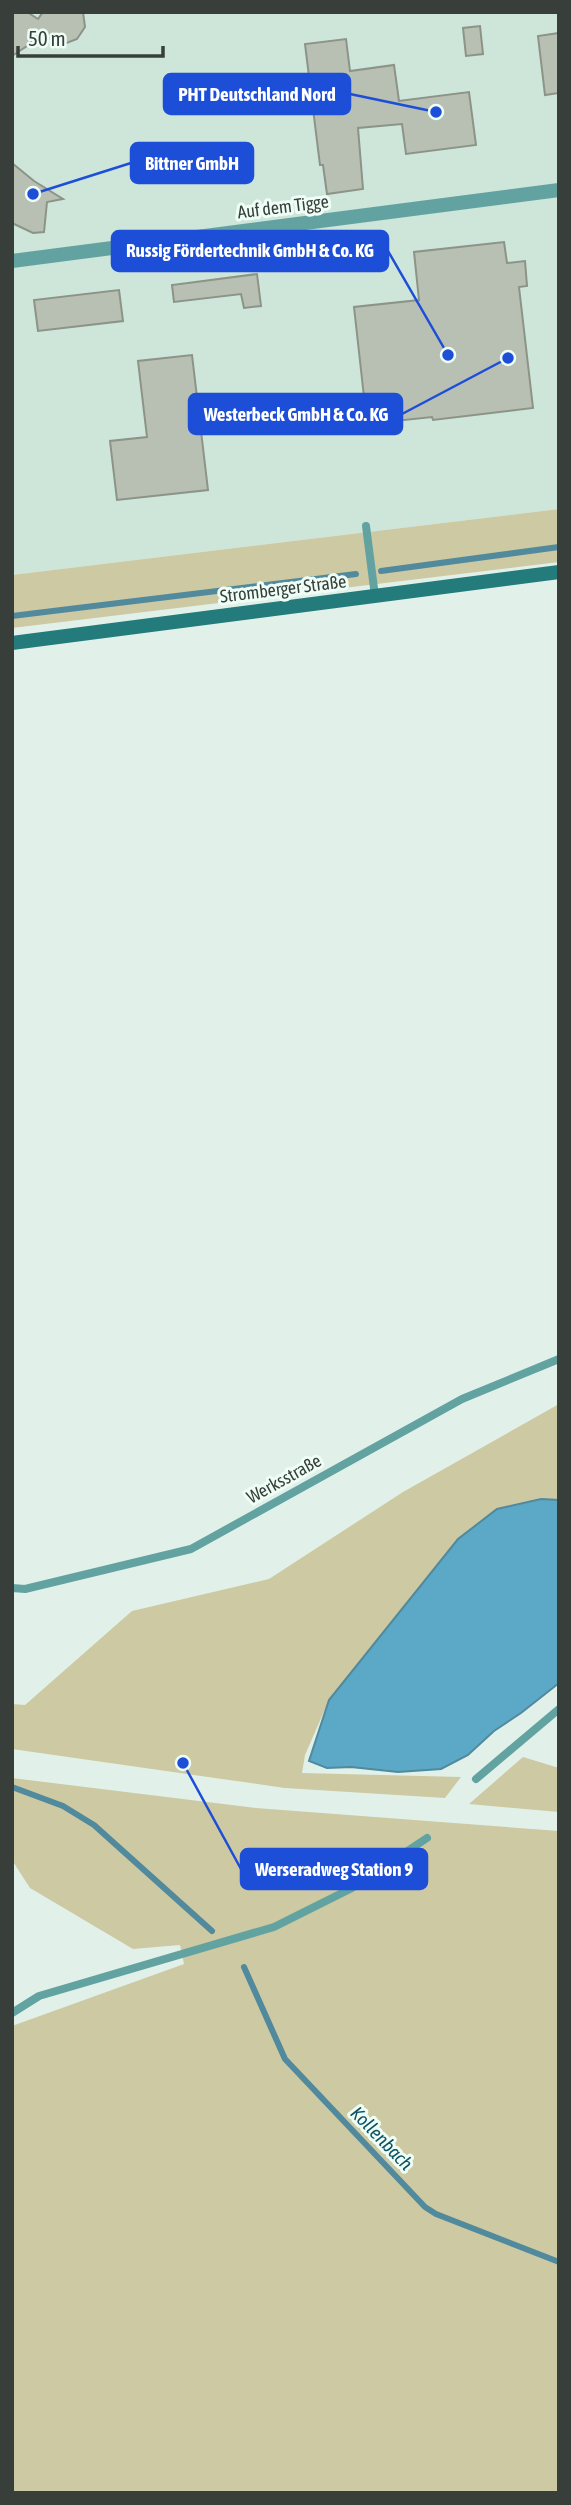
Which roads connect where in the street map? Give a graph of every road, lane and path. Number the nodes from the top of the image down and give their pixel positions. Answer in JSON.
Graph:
{"nodes":[{"id":1,"x":559,"y":190,"type":"edge"},
{"id":2,"x":12,"y":261,"type":"edge"},
{"id":3,"x":366,"y":526,"type":"dead end"},
{"id":4,"x":559,"y":572,"type":"edge"},
{"id":5,"x":375,"y":596,"type":"junction"},
{"id":6,"x":12,"y":643,"type":"edge"},
{"id":7,"x":559,"y":1359,"type":"edge"},
{"id":8,"x":12,"y":1588,"type":"edge"},
{"id":9,"x":559,"y":1709,"type":"edge"},
{"id":10,"x":476,"y":1779,"type":"dead end"},
{"id":11,"x":427,"y":1838,"type":"dead end"},
{"id":12,"x":12,"y":2013,"type":"edge"}],
"edges":[{"from":1,"to":2,"type":"street","name":"Auf dem Tigge"},
{"from":3,"to":5,"type":"lane"},
{"from":4,"to":5,"type":"main road","name":"Stromberger Straße"},
{"from":5,"to":6,"type":"main road","name":"Stromberger Straße"},
{"from":7,"to":8,"type":"lane","name":"Werksstraße"},
{"from":9,"to":10,"type":"lane"},
{"from":11,"to":12,"type":"lane"}]}
